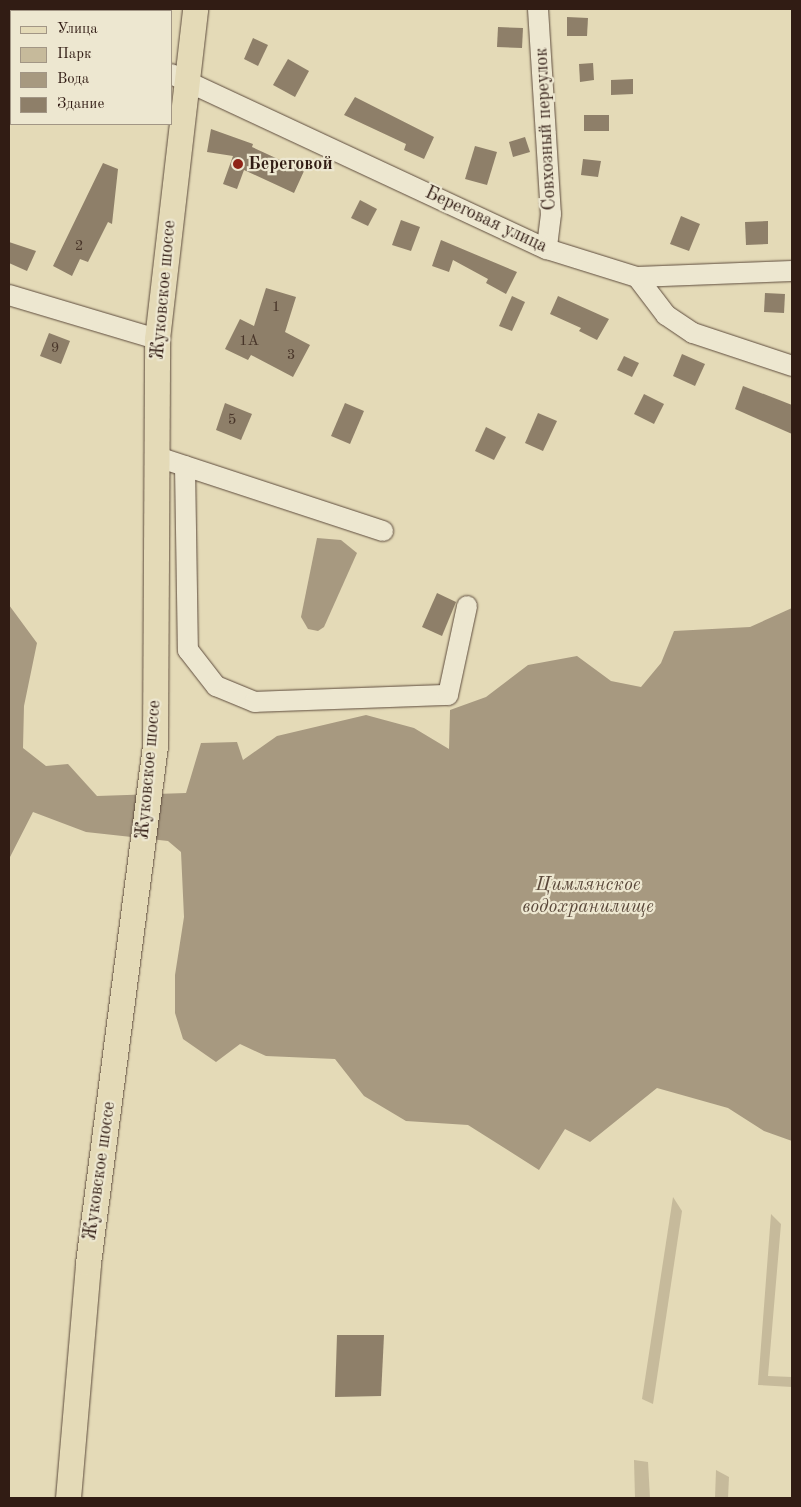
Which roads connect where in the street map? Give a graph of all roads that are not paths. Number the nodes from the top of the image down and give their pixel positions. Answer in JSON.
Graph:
{"nodes":[{"id":1,"x":195,"y":9,"type":"edge"},
{"id":2,"x":538,"y":9,"type":"edge"},
{"id":3,"x":179,"y":78,"type":"edge"},
{"id":4,"x":547,"y":249,"type":"junction"},
{"id":5,"x":792,"y":271,"type":"edge"},
{"id":6,"x":637,"y":277,"type":"junction"},
{"id":7,"x":9,"y":295,"type":"edge"},
{"id":8,"x":157,"y":339,"type":"junction"},
{"id":9,"x":792,"y":366,"type":"edge"},
{"id":10,"x":158,"y":457,"type":"junction"},
{"id":11,"x":185,"y":466,"type":"junction"},
{"id":12,"x":383,"y":531,"type":"dead end"},
{"id":13,"x":467,"y":606,"type":"dead end"},
{"id":14,"x":68,"y":1498,"type":"edge"}],
"edges":[{"from":1,"to":3,"type":"main road","name":"Жуковское шоссе"},
{"from":2,"to":4,"type":"street","name":"Совхозный переулок"},
{"from":3,"to":4,"type":"street","name":"Береговая улица"},
{"from":3,"to":8,"type":"main road","name":"Жуковское шоссе"},
{"from":4,"to":6,"type":"street","name":"Береговая улица"},
{"from":5,"to":6,"type":"street","name":"Береговая улица"},
{"from":6,"to":9,"type":"street"},
{"from":7,"to":8,"type":"street"},
{"from":8,"to":10,"type":"main road","name":"Жуковское шоссе"},
{"from":10,"to":11,"type":"street"},
{"from":10,"to":14,"type":"main road","name":"Жуковское шоссе"},
{"from":11,"to":12,"type":"street"},
{"from":11,"to":13,"type":"street"}]}
